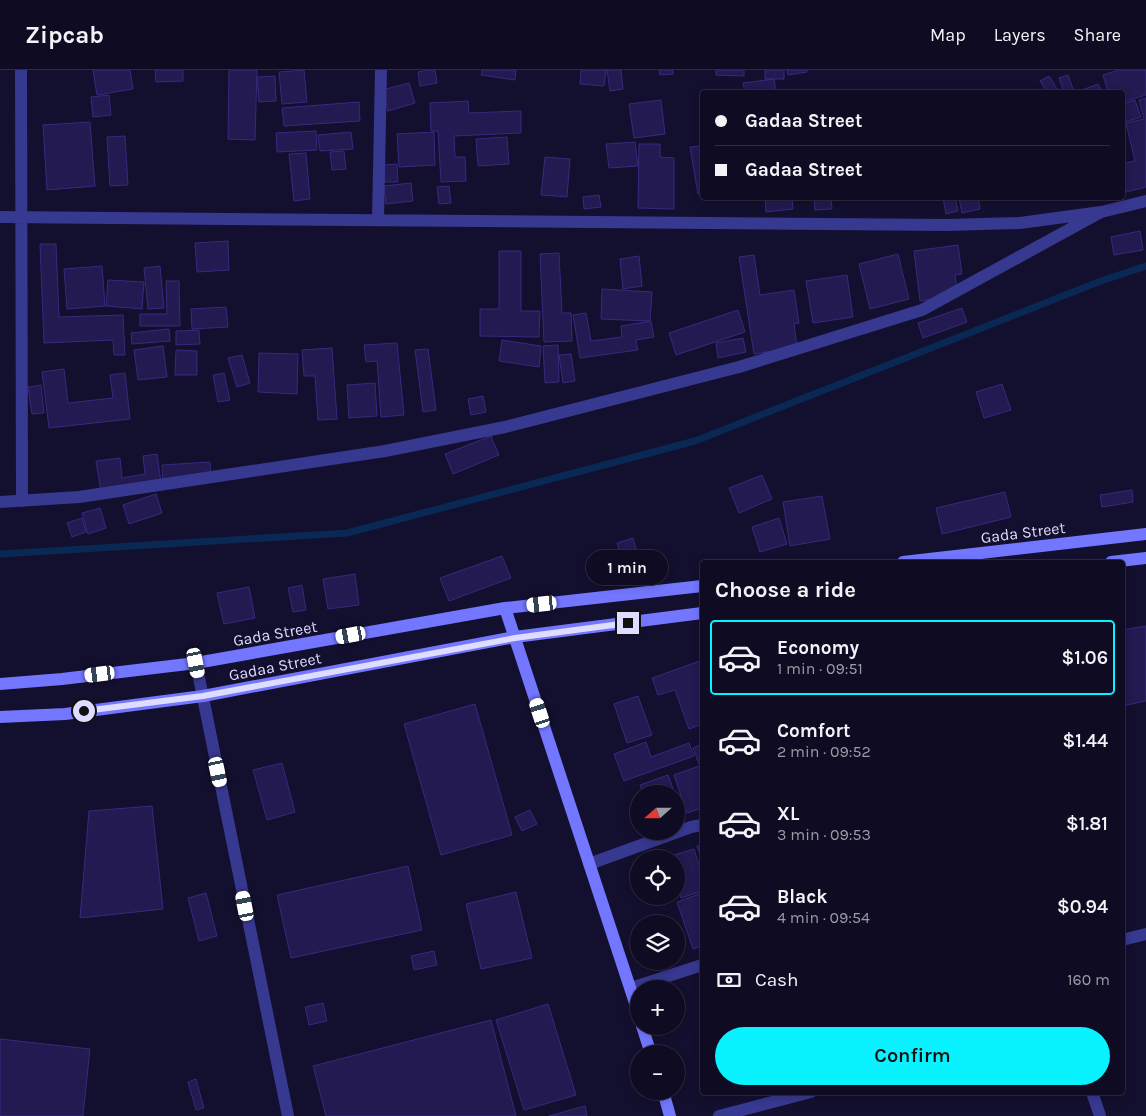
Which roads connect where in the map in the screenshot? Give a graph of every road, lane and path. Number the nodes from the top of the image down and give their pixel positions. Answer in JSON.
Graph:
{"nodes":[{"id":1,"x":22,"y":70,"type":"edge"},
{"id":2,"x":381,"y":70,"type":"edge"},
{"id":3,"x":1146,"y":201,"type":"edge"},
{"id":4,"x":1101,"y":212,"type":"junction"},
{"id":5,"x":0,"y":217,"type":"edge"},
{"id":6,"x":22,"y":217,"type":"junction"},
{"id":7,"x":378,"y":220,"type":"junction"},
{"id":8,"x":22,"y":501,"type":"junction"},
{"id":9,"x":0,"y":502,"type":"edge"},
{"id":10,"x":1146,"y":534,"type":"edge"},
{"id":11,"x":1146,"y":558,"type":"edge"},
{"id":12,"x":920,"y":560,"type":"edge"},
{"id":13,"x":1125,"y":560,"type":"edge"},
{"id":14,"x":700,"y":586,"type":"edge"},
{"id":15,"x":505,"y":608,"type":"junction"},
{"id":16,"x":700,"y":614,"type":"edge"},
{"id":17,"x":515,"y":638,"type":"junction"},
{"id":18,"x":196,"y":663,"type":"junction"},
{"id":19,"x":0,"y":684,"type":"edge"},
{"id":20,"x":203,"y":696,"type":"junction"},
{"id":21,"x":0,"y":717,"type":"edge"},
{"id":22,"x":700,"y":825,"type":"edge"},
{"id":23,"x":590,"y":864,"type":"junction"},
{"id":24,"x":1146,"y":934,"type":"edge"},
{"id":25,"x":1125,"y":939,"type":"edge"},
{"id":26,"x":700,"y":966,"type":"edge"},
{"id":27,"x":655,"y":980,"type":"edge"},
{"id":28,"x":630,"y":988,"type":"edge"},
{"id":29,"x":800,"y":1095,"type":"edge"},
{"id":30,"x":1093,"y":1095,"type":"edge"},
{"id":31,"x":665,"y":1100,"type":"edge"},
{"id":32,"x":288,"y":1116,"type":"edge"},
{"id":33,"x":670,"y":1116,"type":"edge"},
{"id":34,"x":719,"y":1116,"type":"edge"},
{"id":35,"x":1100,"y":1116,"type":"edge"}],
"edges":[{"from":1,"to":6,"type":"street"},
{"from":2,"to":7,"type":"street"},
{"from":3,"to":4,"type":"street"},
{"from":4,"to":7,"type":"street"},
{"from":4,"to":8,"type":"street"},
{"from":5,"to":6,"type":"street"},
{"from":6,"to":7,"type":"street"},
{"from":6,"to":8,"type":"street"},
{"from":8,"to":9,"type":"street"},
{"from":10,"to":12,"type":"main road","name":"Gada Street"},
{"from":11,"to":13,"type":"main road"},
{"from":14,"to":15,"type":"main road","name":"Gada Street"},
{"from":15,"to":17,"type":"main road"},
{"from":15,"to":18,"type":"main road","name":"Gada Street"},
{"from":16,"to":17,"type":"main road","name":"Gadaa Street"},
{"from":17,"to":20,"type":"main road","name":"Gadaa Street"},
{"from":17,"to":23,"type":"main road"},
{"from":18,"to":19,"type":"main road","name":"Gada Street"},
{"from":18,"to":20,"type":"street"},
{"from":20,"to":21,"type":"main road","name":"Gadaa Street"},
{"from":20,"to":32,"type":"street"},
{"from":22,"to":23,"type":"street"},
{"from":23,"to":28,"type":"main road"},
{"from":24,"to":25,"type":"street"},
{"from":26,"to":27,"type":"street"},
{"from":29,"to":34,"type":"street"},
{"from":30,"to":35,"type":"street"},
{"from":31,"to":33,"type":"main road"}]}
